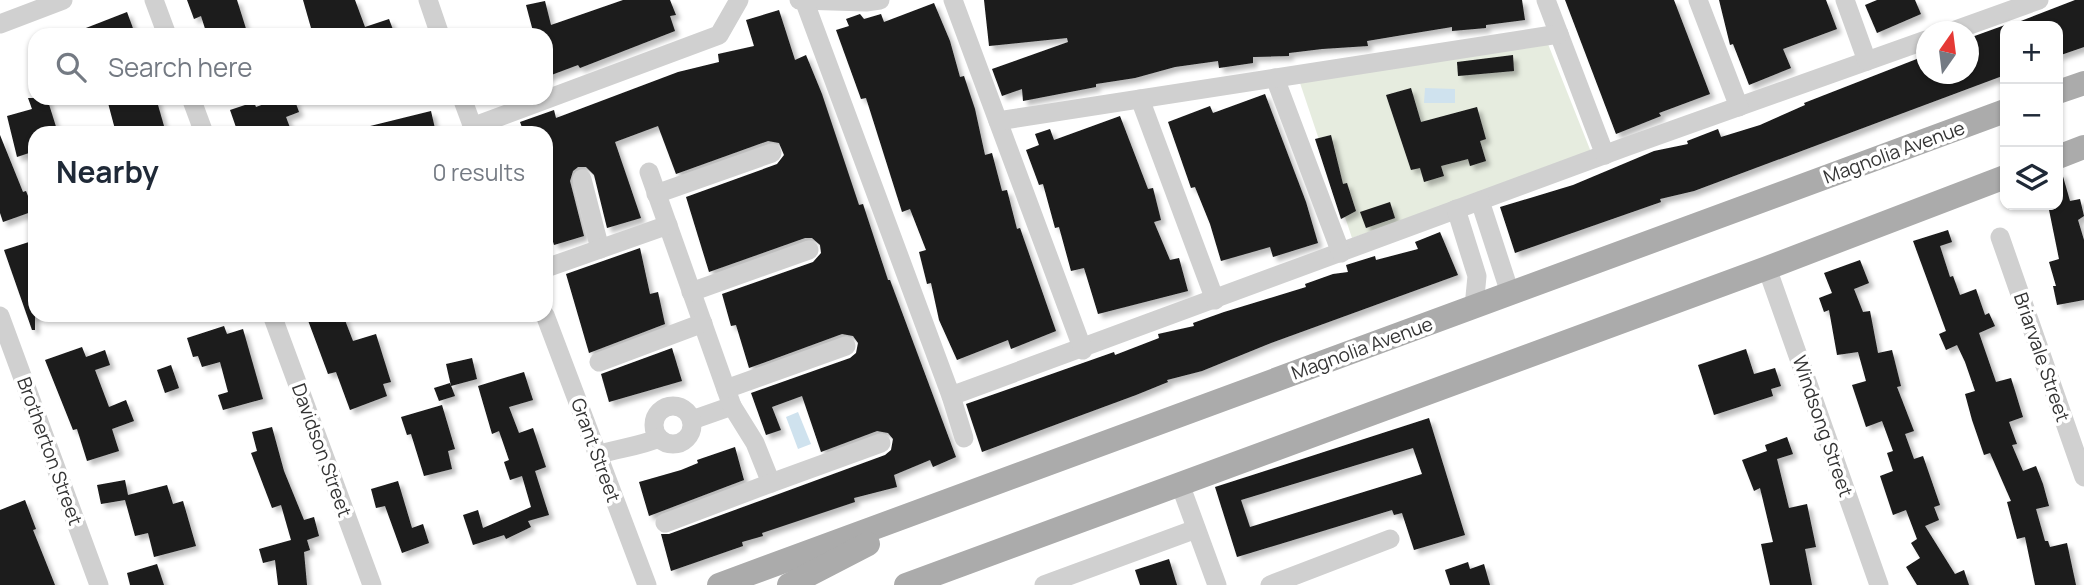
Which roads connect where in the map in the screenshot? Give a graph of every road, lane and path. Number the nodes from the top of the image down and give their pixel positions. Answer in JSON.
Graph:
{"nodes":[{"id":1,"x":63,"y":0,"type":"edge"},
{"id":2,"x":155,"y":0,"type":"edge"},
{"id":3,"x":428,"y":0,"type":"edge"},
{"id":4,"x":739,"y":0,"type":"edge"},
{"id":5,"x":802,"y":0,"type":"edge"},
{"id":6,"x":880,"y":0,"type":"edge"},
{"id":7,"x":953,"y":0,"type":"edge"},
{"id":8,"x":1546,"y":0,"type":"edge"},
{"id":9,"x":1698,"y":0,"type":"edge"},
{"id":10,"x":1845,"y":0,"type":"edge"},
{"id":11,"x":2039,"y":0,"type":"edge"},
{"id":12,"x":1996,"y":7,"type":"edge"},
{"id":13,"x":1970,"y":21,"type":"edge"},
{"id":14,"x":0,"y":24,"type":"edge"},
{"id":15,"x":165,"y":28,"type":"edge"},
{"id":16,"x":438,"y":28,"type":"edge"},
{"id":17,"x":1559,"y":34,"type":"junction"},
{"id":18,"x":1916,"y":44,"type":"edge"},
{"id":19,"x":1867,"y":61,"type":"junction"},
{"id":20,"x":1275,"y":78,"type":"junction"},
{"id":21,"x":2084,"y":83,"type":"edge"},
{"id":22,"x":2063,"y":90,"type":"edge"},
{"id":23,"x":553,"y":97,"type":"edge"},
{"id":24,"x":1140,"y":99,"type":"junction"},
{"id":25,"x":194,"y":105,"type":"edge"},
{"id":26,"x":465,"y":105,"type":"edge"},
{"id":27,"x":532,"y":105,"type":"edge"},
{"id":28,"x":1739,"y":107,"type":"junction"},
{"id":29,"x":2000,"y":113,"type":"edge"},
{"id":30,"x":998,"y":121,"type":"junction"},
{"id":31,"x":201,"y":126,"type":"edge"},
{"id":32,"x":472,"y":126,"type":"edge"},
{"id":33,"x":482,"y":126,"type":"edge"},
{"id":34,"x":2084,"y":147,"type":"edge"},
{"id":35,"x":772,"y":153,"type":"dead end"},
{"id":36,"x":1605,"y":155,"type":"junction"},
{"id":37,"x":2063,"y":155,"type":"edge"},
{"id":38,"x":649,"y":172,"type":"dead end"},
{"id":39,"x":582,"y":179,"type":"dead end"},
{"id":40,"x":2000,"y":179,"type":"edge"},
{"id":41,"x":656,"y":194,"type":"junction"},
{"id":42,"x":1480,"y":201,"type":"junction"},
{"id":43,"x":1456,"y":209,"type":"junction"},
{"id":44,"x":668,"y":225,"type":"junction"},
{"id":45,"x":2000,"y":237,"type":"dead end"},
{"id":46,"x":600,"y":249,"type":"junction"},
{"id":47,"x":809,"y":250,"type":"dead end"},
{"id":48,"x":1341,"y":253,"type":"junction"},
{"id":49,"x":553,"y":266,"type":"edge"},
{"id":50,"x":1768,"y":268,"type":"junction"},
{"id":51,"x":691,"y":292,"type":"junction"},
{"id":52,"x":1510,"y":293,"type":"junction"},
{"id":53,"x":1215,"y":300,"type":"junction"},
{"id":54,"x":1474,"y":307,"type":"junction"},
{"id":55,"x":0,"y":316,"type":"edge"},
{"id":56,"x":275,"y":322,"type":"edge"},
{"id":57,"x":548,"y":322,"type":"edge"},
{"id":58,"x":703,"y":323,"type":"junction"},
{"id":59,"x":846,"y":346,"type":"dead end"},
{"id":60,"x":1083,"y":350,"type":"junction"},
{"id":61,"x":600,"y":362,"type":"dead end"},
{"id":62,"x":951,"y":396,"type":"junction"},
{"id":63,"x":729,"y":397,"type":"junction"},
{"id":64,"x":692,"y":420,"type":"junction"},
{"id":65,"x":656,"y":432,"type":"junction"},
{"id":66,"x":964,"y":438,"type":"dead end"},
{"id":67,"x":881,"y":443,"type":"dead end"},
{"id":68,"x":597,"y":456,"type":"junction"},
{"id":69,"x":2084,"y":477,"type":"edge"},
{"id":70,"x":771,"y":484,"type":"junction"},
{"id":71,"x":1180,"y":484,"type":"junction"},
{"id":72,"x":958,"y":496,"type":"junction"},
{"id":73,"x":665,"y":523,"type":"dead end"},
{"id":74,"x":1196,"y":529,"type":"junction"},
{"id":75,"x":1390,"y":539,"type":"dead end"},
{"id":76,"x":99,"y":585,"type":"edge"},
{"id":77,"x":372,"y":585,"type":"edge"},
{"id":78,"x":647,"y":585,"type":"edge"},
{"id":79,"x":719,"y":585,"type":"edge"},
{"id":80,"x":789,"y":585,"type":"edge"},
{"id":81,"x":906,"y":585,"type":"edge"},
{"id":82,"x":1044,"y":585,"type":"edge"},
{"id":83,"x":1217,"y":585,"type":"edge"},
{"id":84,"x":1270,"y":585,"type":"edge"},
{"id":85,"x":1879,"y":585,"type":"edge"}],
"edges":[{"from":1,"to":14,"type":"street"},
{"from":2,"to":15,"type":"street"},
{"from":3,"to":16,"type":"street"},
{"from":4,"to":23,"type":"street"},
{"from":5,"to":6,"type":"street"},
{"from":5,"to":62,"type":"street"},
{"from":7,"to":30,"type":"street"},
{"from":8,"to":17,"type":"street"},
{"from":9,"to":28,"type":"street"},
{"from":10,"to":19,"type":"street"},
{"from":11,"to":12,"type":"street"},
{"from":12,"to":13,"type":"street"},
{"from":17,"to":20,"type":"street"},
{"from":17,"to":36,"type":"street"},
{"from":18,"to":19,"type":"street"},
{"from":19,"to":28,"type":"street"},
{"from":20,"to":24,"type":"street"},
{"from":20,"to":48,"type":"street"},
{"from":21,"to":22,"type":"main road"},
{"from":24,"to":30,"type":"street"},
{"from":24,"to":53,"type":"street"},
{"from":25,"to":31,"type":"street"},
{"from":26,"to":32,"type":"street"},
{"from":27,"to":33,"type":"street"},
{"from":28,"to":36,"type":"street"},
{"from":29,"to":52,"type":"main road","name":"Magnolia Avenue"},
{"from":30,"to":60,"type":"street"},
{"from":34,"to":37,"type":"main road"},
{"from":35,"to":41,"type":"street"},
{"from":36,"to":42,"type":"street"},
{"from":38,"to":41,"type":"street"},
{"from":39,"to":46,"type":"street"},
{"from":40,"to":50,"type":"main road"},
{"from":41,"to":44,"type":"street"},
{"from":42,"to":43,"type":"street"},
{"from":42,"to":52,"type":"street"},
{"from":43,"to":48,"type":"street"},
{"from":43,"to":54,"type":"street"},
{"from":44,"to":46,"type":"street"},
{"from":44,"to":51,"type":"street"},
{"from":45,"to":69,"type":"street","name":"Briarvale Street"},
{"from":46,"to":49,"type":"street"},
{"from":47,"to":51,"type":"street"},
{"from":48,"to":53,"type":"street"},
{"from":50,"to":71,"type":"main road"},
{"from":50,"to":85,"type":"street","name":"Windsong Street"},
{"from":51,"to":58,"type":"street"},
{"from":52,"to":54,"type":"main road","name":"Magnolia Avenue"},
{"from":53,"to":60,"type":"street"},
{"from":54,"to":72,"type":"main road","name":"Magnolia Avenue"},
{"from":55,"to":76,"type":"street","name":"Brotherton Street"},
{"from":56,"to":77,"type":"street","name":"Davidson Street"},
{"from":57,"to":68,"type":"street","name":"Grant Street"},
{"from":58,"to":61,"type":"street"},
{"from":58,"to":63,"type":"street"},
{"from":59,"to":63,"type":"street"},
{"from":60,"to":62,"type":"street"},
{"from":62,"to":66,"type":"street"},
{"from":63,"to":64,"type":"street"},
{"from":63,"to":70,"type":"street"},
{"from":64,"to":65,"type":"street"},
{"from":64,"to":65,"type":"street"},
{"from":65,"to":68,"type":"street"},
{"from":67,"to":70,"type":"street"},
{"from":68,"to":78,"type":"street","name":"Grant Street"},
{"from":70,"to":73,"type":"street"},
{"from":71,"to":74,"type":"street"},
{"from":71,"to":81,"type":"main road"},
{"from":72,"to":79,"type":"main road","name":"Magnolia Avenue"},
{"from":72,"to":80,"type":"main road"},
{"from":74,"to":82,"type":"street"},
{"from":74,"to":83,"type":"street"},
{"from":75,"to":84,"type":"street"}]}
